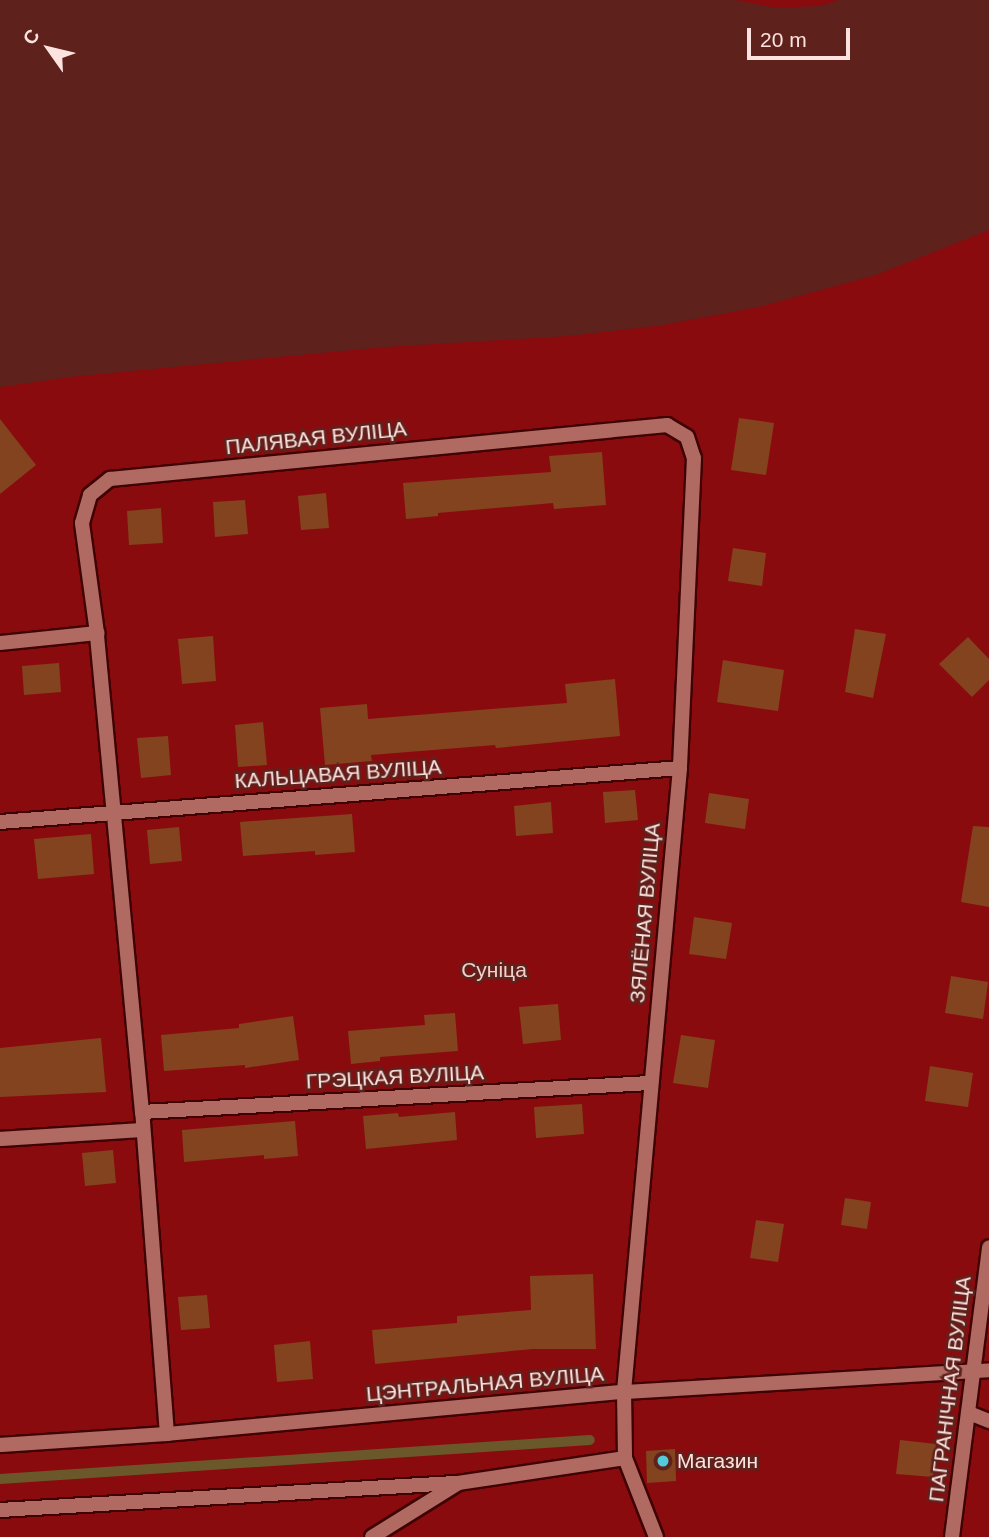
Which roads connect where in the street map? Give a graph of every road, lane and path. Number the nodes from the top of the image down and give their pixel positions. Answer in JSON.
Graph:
{"nodes":[{"id":1,"x":687,"y":438,"type":"joint"},
{"id":2,"x":97,"y":633,"type":"junction"},
{"id":3,"x":0,"y":643,"type":"edge"},
{"id":4,"x":680,"y":768,"type":"junction"},
{"id":5,"x":112,"y":813,"type":"junction"},
{"id":6,"x":0,"y":822,"type":"edge"},
{"id":7,"x":650,"y":1083,"type":"junction"},
{"id":8,"x":142,"y":1112,"type":"junction"},
{"id":9,"x":143,"y":1130,"type":"junction"},
{"id":10,"x":0,"y":1139,"type":"edge"},
{"id":11,"x":989,"y":1247,"type":"edge"},
{"id":12,"x":982,"y":1370,"type":"edge"},
{"id":13,"x":624,"y":1392,"type":"junction"},
{"id":14,"x":969,"y":1413,"type":"junction"},
{"id":15,"x":989,"y":1421,"type":"edge"},
{"id":16,"x":167,"y":1434,"type":"junction"},
{"id":17,"x":0,"y":1445,"type":"edge"},
{"id":18,"x":625,"y":1458,"type":"junction"},
{"id":19,"x":458,"y":1483,"type":"junction"},
{"id":20,"x":0,"y":1510,"type":"edge"},
{"id":21,"x":372,"y":1537,"type":"edge"},
{"id":22,"x":656,"y":1537,"type":"edge"},
{"id":23,"x":953,"y":1537,"type":"edge"}],
"edges":[{"from":1,"to":2,"type":"lane","name":"ПАЛЯВАЯ ВУЛІЦА"},
{"from":1,"to":4,"type":"lane","name":"ЗЯЛЁНАЯ ВУЛІЦА"},
{"from":2,"to":3,"type":"lane"},
{"from":2,"to":5,"type":"lane","name":"ПАЛЯВАЯ ВУЛІЦА"},
{"from":4,"to":5,"type":"lane","name":"КАЛЬЦАВАЯ ВУЛІЦА"},
{"from":4,"to":7,"type":"lane","name":"ЗЯЛЁНАЯ ВУЛІЦА"},
{"from":5,"to":6,"type":"lane","name":"КАЛЬЦАВАЯ ВУЛІЦА"},
{"from":5,"to":8,"type":"lane","name":"ПАЛЯВАЯ ВУЛІЦА"},
{"from":7,"to":8,"type":"lane","name":"ГРЭЦКАЯ ВУЛІЦА"},
{"from":7,"to":13,"type":"lane","name":"ЗЯЛЁНАЯ ВУЛІЦА"},
{"from":8,"to":9,"type":"lane","name":"ПАЛЯВАЯ ВУЛІЦА"},
{"from":9,"to":10,"type":"lane"},
{"from":9,"to":16,"type":"lane","name":"ПАЛЯВАЯ ВУЛІЦА"},
{"from":11,"to":12,"type":"lane","name":"ПАГРАНІЧНАЯ ВУЛІЦА"},
{"from":12,"to":13,"type":"lane","name":"ЦЭНТРАЛЬНАЯ ВУЛІЦА"},
{"from":12,"to":14,"type":"lane","name":"ПАГРАНІЧНАЯ ВУЛІЦА"},
{"from":13,"to":16,"type":"lane","name":"ЦЭНТРАЛЬНАЯ ВУЛІЦА"},
{"from":13,"to":18,"type":"lane","name":"ЗЯЛЁНАЯ ВУЛІЦА"},
{"from":14,"to":15,"type":"lane"},
{"from":14,"to":23,"type":"lane","name":"ПАГРАНІЧНАЯ ВУЛІЦА"},
{"from":16,"to":17,"type":"lane","name":"ЦЭНТРАЛЬНАЯ ВУЛІЦА"},
{"from":18,"to":19,"type":"lane"},
{"from":18,"to":22,"type":"lane"},
{"from":19,"to":20,"type":"lane"},
{"from":19,"to":21,"type":"lane"}]}
